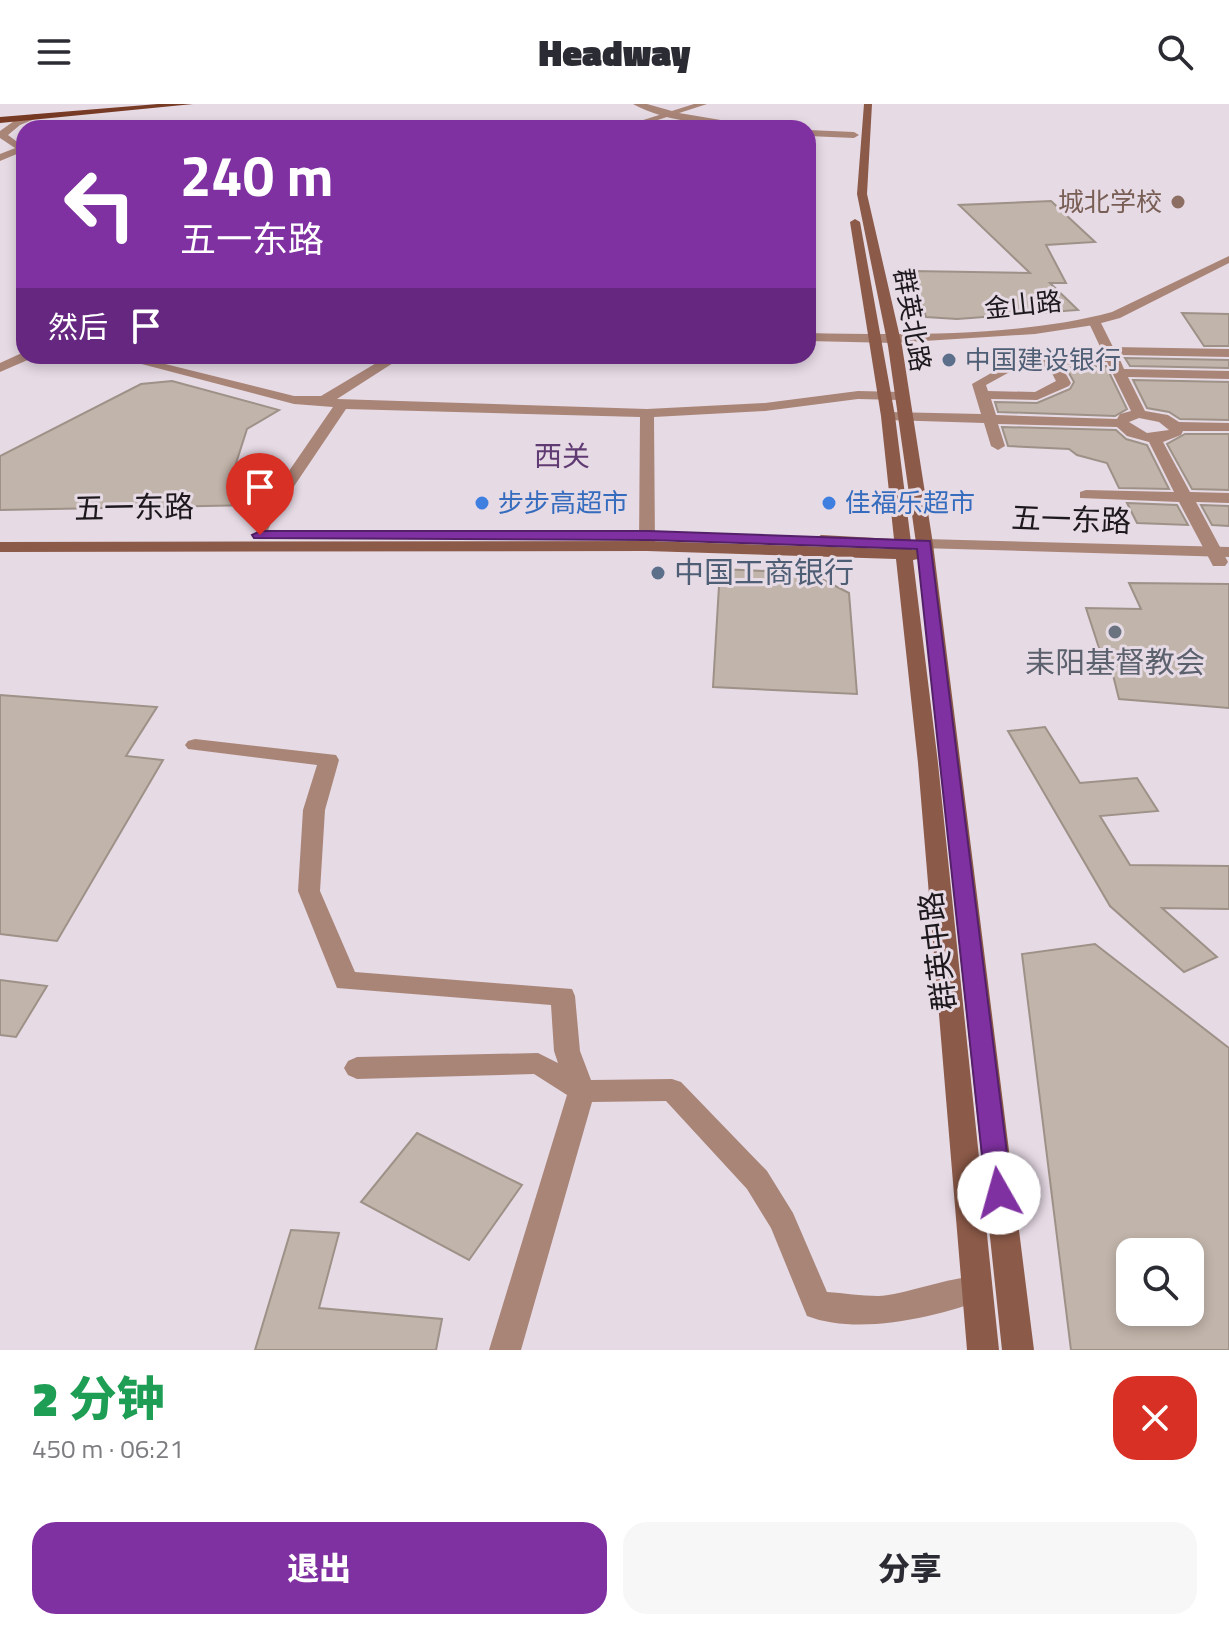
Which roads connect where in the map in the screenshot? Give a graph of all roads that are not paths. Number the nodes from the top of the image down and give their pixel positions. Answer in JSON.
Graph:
{"nodes":[{"id":1,"x":149,"y":104,"type":"edge"},
{"id":2,"x":189,"y":104,"type":"edge"},
{"id":3,"x":637,"y":104,"type":"edge"},
{"id":4,"x":703,"y":104,"type":"edge"},
{"id":5,"x":720,"y":104,"type":"edge"},
{"id":6,"x":855,"y":104,"type":"edge"},
{"id":7,"x":868,"y":104,"type":"edge"},
{"id":8,"x":36,"y":115,"type":"junction"},
{"id":9,"x":674,"y":115,"type":"junction"},
{"id":10,"x":0,"y":117,"type":"edge"},
{"id":11,"x":24,"y":120,"type":"edge"},
{"id":12,"x":654,"y":120,"type":"edge"},
{"id":13,"x":661,"y":120,"type":"edge"},
{"id":14,"x":691,"y":120,"type":"edge"},
{"id":15,"x":16,"y":124,"type":"edge"},
{"id":16,"x":816,"y":133,"type":"edge"},
{"id":17,"x":854,"y":135,"type":"junction"},
{"id":18,"x":1,"y":139,"type":"edge"},
{"id":19,"x":5,"y":156,"type":"edge"},
{"id":20,"x":1229,"y":259,"type":"edge"},
{"id":21,"x":1229,"y":271,"type":"edge"},
{"id":22,"x":1096,"y":325,"type":"junction"},
{"id":23,"x":816,"y":338,"type":"edge"},
{"id":24,"x":894,"y":342,"type":"junction"},
{"id":25,"x":876,"y":343,"type":"junction"},
{"id":26,"x":816,"y":344,"type":"edge"},
{"id":27,"x":1229,"y":353,"type":"edge"},
{"id":28,"x":1112,"y":354,"type":"junction"},
{"id":29,"x":1053,"y":362,"type":"junction"},
{"id":30,"x":149,"y":364,"type":"edge"},
{"id":31,"x":385,"y":364,"type":"edge"},
{"id":32,"x":1121,"y":373,"type":"junction"},
{"id":33,"x":1227,"y":378,"type":"edge"},
{"id":34,"x":982,"y":395,"type":"junction"},
{"id":35,"x":893,"y":396,"type":"junction"},
{"id":36,"x":323,"y":400,"type":"junction"},
{"id":37,"x":342,"y":405,"type":"junction"},
{"id":38,"x":647,"y":413,"type":"junction"},
{"id":39,"x":1139,"y":414,"type":"junction"},
{"id":40,"x":888,"y":416,"type":"junction"},
{"id":41,"x":904,"y":417,"type":"junction"},
{"id":42,"x":989,"y":420,"type":"junction"},
{"id":43,"x":1121,"y":423,"type":"junction"},
{"id":44,"x":1176,"y":426,"type":"junction"},
{"id":45,"x":1229,"y":427,"type":"edge"},
{"id":46,"x":1154,"y":438,"type":"junction"},
{"id":47,"x":998,"y":446,"type":"dead end"},
{"id":48,"x":1086,"y":495,"type":"dead end"},
{"id":49,"x":1185,"y":497,"type":"junction"},
{"id":50,"x":1229,"y":498,"type":"edge"},
{"id":51,"x":262,"y":527,"type":"dead end"},
{"id":52,"x":0,"y":538,"type":"edge"},
{"id":53,"x":648,"y":541,"type":"junction"},
{"id":54,"x":0,"y":547,"type":"edge"},
{"id":55,"x":914,"y":550,"type":"junction"},
{"id":56,"x":1223,"y":557,"type":"edge"},
{"id":57,"x":195,"y":745,"type":"dead end"},
{"id":58,"x":357,"y":1068,"type":"dead end"},
{"id":59,"x":582,"y":1091,"type":"junction"},
{"id":60,"x":977,"y":1288,"type":"junction"},
{"id":61,"x":505,"y":1350,"type":"edge"},
{"id":62,"x":983,"y":1350,"type":"edge"},
{"id":63,"x":1018,"y":1350,"type":"edge"}],
"edges":[{"from":1,"to":8,"type":"main road"},
{"from":2,"to":8,"type":"main road"},
{"from":3,"to":9,"type":"street"},
{"from":4,"to":9,"type":"street"},
{"from":5,"to":9,"type":"street"},
{"from":6,"to":17,"type":"main road","name":"群英北路"},
{"from":7,"to":24,"type":"main road","name":"群英北路"},
{"from":8,"to":10,"type":"main road"},
{"from":8,"to":11,"type":"street"},
{"from":9,"to":12,"type":"street"},
{"from":9,"to":13,"type":"street"},
{"from":9,"to":14,"type":"street"},
{"from":15,"to":18,"type":"street"},
{"from":16,"to":17,"type":"street"},
{"from":17,"to":25,"type":"main road","name":"群英北路"},
{"from":18,"to":19,"type":"street"},
{"from":20,"to":22,"type":"street","name":"金山路"},
{"from":21,"to":22,"type":"street","name":"金山路"},
{"from":22,"to":24,"type":"street","name":"金山路"},
{"from":22,"to":28,"type":"street"},
{"from":23,"to":25,"type":"street","name":"金山路"},
{"from":24,"to":25,"type":"street","name":"金山路"},
{"from":24,"to":35,"type":"main road","name":"群英北路"},
{"from":25,"to":26,"type":"street","name":"金山路"},
{"from":25,"to":35,"type":"main road","name":"群英北路"},
{"from":27,"to":28,"type":"street"},
{"from":28,"to":29,"type":"street"},
{"from":28,"to":32,"type":"street"},
{"from":29,"to":34,"type":"street"},
{"from":29,"to":34,"type":"street"},
{"from":30,"to":36,"type":"street"},
{"from":31,"to":36,"type":"street"},
{"from":32,"to":33,"type":"street"},
{"from":32,"to":39,"type":"street"},
{"from":34,"to":42,"type":"street"},
{"from":35,"to":38,"type":"street"},
{"from":35,"to":40,"type":"main road","name":"群英北路"},
{"from":35,"to":41,"type":"main road","name":"群英北路"},
{"from":36,"to":37,"type":"street"},
{"from":37,"to":38,"type":"street"},
{"from":37,"to":51,"type":"street"},
{"from":38,"to":53,"type":"street"},
{"from":39,"to":43,"type":"street"},
{"from":39,"to":44,"type":"street"},
{"from":40,"to":41,"type":"street"},
{"from":40,"to":55,"type":"main road","name":"群英北路"},
{"from":41,"to":42,"type":"street"},
{"from":41,"to":55,"type":"main road","name":"群英北路"},
{"from":42,"to":43,"type":"street"},
{"from":42,"to":47,"type":"street"},
{"from":43,"to":46,"type":"street"},
{"from":44,"to":45,"type":"street"},
{"from":44,"to":46,"type":"street"},
{"from":46,"to":49,"type":"street"},
{"from":48,"to":49,"type":"street"},
{"from":49,"to":50,"type":"street"},
{"from":49,"to":56,"type":"street"},
{"from":52,"to":53,"type":"main road","name":"五一东路"},
{"from":53,"to":54,"type":"main road","name":"五一东路"},
{"from":53,"to":55,"type":"main road","name":"五一东路"},
{"from":55,"to":56,"type":"street","name":"五一东路"},
{"from":55,"to":60,"type":"main road","name":"群英中路"},
{"from":55,"to":63,"type":"main road","name":"群英中路"},
{"from":57,"to":59,"type":"street"},
{"from":58,"to":59,"type":"street"},
{"from":59,"to":60,"type":"street"},
{"from":59,"to":61,"type":"street"},
{"from":60,"to":62,"type":"main road","name":"群英中路"}]}
